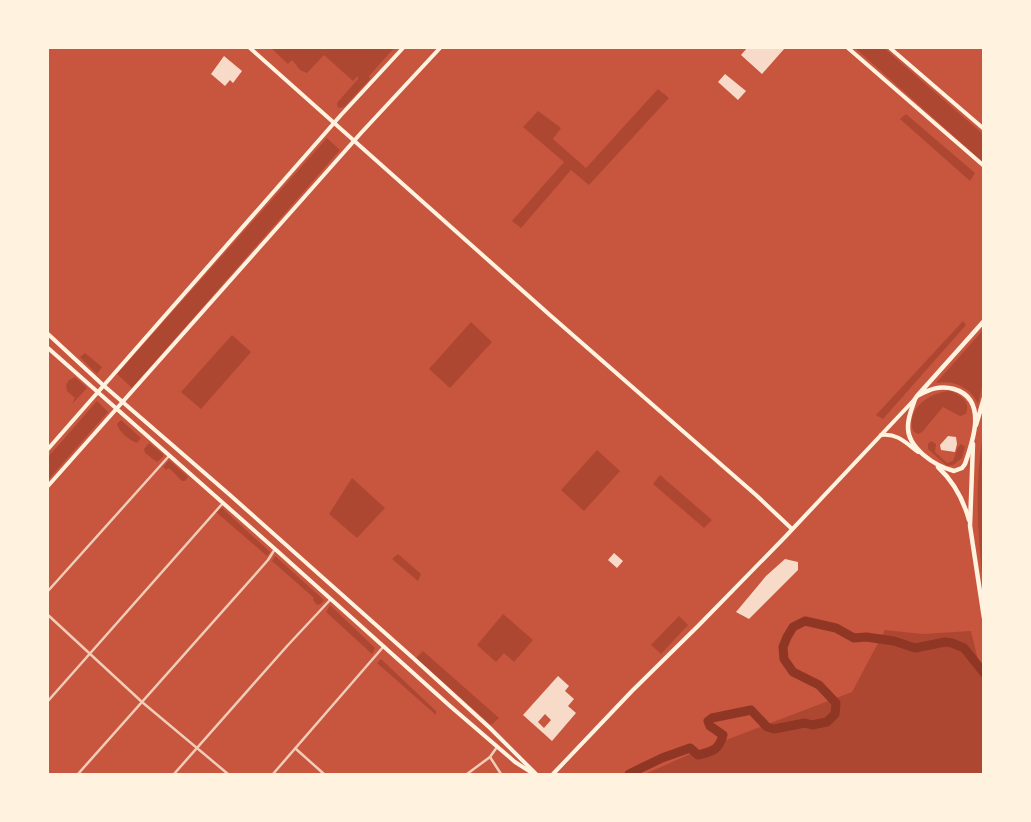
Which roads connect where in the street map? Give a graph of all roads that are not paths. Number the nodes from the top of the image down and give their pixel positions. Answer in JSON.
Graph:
{"nodes":[{"id":1,"x":250,"y":48,"type":"edge"},
{"id":2,"x":402,"y":48,"type":"edge"},
{"id":3,"x":440,"y":48,"type":"edge"},
{"id":4,"x":848,"y":48,"type":"edge"},
{"id":5,"x":890,"y":48,"type":"edge"},
{"id":6,"x":334,"y":123,"type":"junction"},
{"id":7,"x":984,"y":129,"type":"edge"},
{"id":8,"x":354,"y":141,"type":"junction"},
{"id":9,"x":984,"y":166,"type":"edge"},
{"id":10,"x":984,"y":321,"type":"edge"},
{"id":11,"x":48,"y":334,"type":"edge"},
{"id":12,"x":48,"y":348,"type":"edge"},
{"id":13,"x":103,"y":385,"type":"junction"},
{"id":14,"x":97,"y":392,"type":"junction"},
{"id":15,"x":916,"y":397,"type":"junction"},
{"id":16,"x":984,"y":398,"type":"edge"},
{"id":17,"x":122,"y":401,"type":"junction"},
{"id":18,"x":116,"y":408,"type":"junction"},
{"id":19,"x":974,"y":433,"type":"junction"},
{"id":20,"x":881,"y":435,"type":"junction"},
{"id":21,"x":48,"y":449,"type":"edge"},
{"id":22,"x":169,"y":456,"type":"junction"},
{"id":23,"x":925,"y":456,"type":"junction"},
{"id":24,"x":933,"y":462,"type":"junction"},
{"id":25,"x":48,"y":486,"type":"edge"},
{"id":26,"x":223,"y":503,"type":"junction"},
{"id":27,"x":970,"y":526,"type":"junction"},
{"id":28,"x":792,"y":529,"type":"junction"},
{"id":29,"x":275,"y":549,"type":"junction"},
{"id":30,"x":48,"y":592,"type":"edge"},
{"id":31,"x":330,"y":600,"type":"junction"},
{"id":32,"x":48,"y":615,"type":"edge"},
{"id":33,"x":367,"y":617,"type":"junction"},
{"id":34,"x":984,"y":618,"type":"edge"},
{"id":35,"x":360,"y":626,"type":"junction"},
{"id":36,"x":384,"y":646,"type":"junction"},
{"id":37,"x":91,"y":654,"type":"junction"},
{"id":38,"x":48,"y":701,"type":"edge"},
{"id":39,"x":142,"y":702,"type":"junction"},
{"id":40,"x":497,"y":746,"type":"junction"},
{"id":41,"x":198,"y":747,"type":"junction"},
{"id":42,"x":296,"y":749,"type":"junction"},
{"id":43,"x":490,"y":757,"type":"junction"},
{"id":44,"x":78,"y":774,"type":"edge"},
{"id":45,"x":174,"y":774,"type":"edge"},
{"id":46,"x":228,"y":774,"type":"edge"},
{"id":47,"x":273,"y":774,"type":"edge"},
{"id":48,"x":324,"y":774,"type":"edge"},
{"id":49,"x":468,"y":774,"type":"edge"},
{"id":50,"x":501,"y":774,"type":"edge"},
{"id":51,"x":535,"y":774,"type":"edge"},
{"id":52,"x":553,"y":774,"type":"edge"}],
"edges":[{"from":1,"to":6,"type":"main road"},
{"from":2,"to":6,"type":"main road"},
{"from":3,"to":8,"type":"main road"},
{"from":4,"to":9,"type":"main road"},
{"from":5,"to":7,"type":"main road"},
{"from":6,"to":8,"type":"main road"},
{"from":6,"to":13,"type":"main road"},
{"from":8,"to":17,"type":"main road"},
{"from":8,"to":28,"type":"main road"},
{"from":10,"to":15,"type":"main road"},
{"from":11,"to":13,"type":"main road"},
{"from":12,"to":14,"type":"main road"},
{"from":13,"to":14,"type":"main road"},
{"from":13,"to":17,"type":"main road"},
{"from":14,"to":18,"type":"main road"},
{"from":14,"to":21,"type":"main road"},
{"from":15,"to":19,"type":"main road"},
{"from":15,"to":20,"type":"main road"},
{"from":15,"to":23,"type":"main road"},
{"from":16,"to":19,"type":"main road"},
{"from":17,"to":18,"type":"main road"},
{"from":17,"to":33,"type":"main road"},
{"from":18,"to":22,"type":"main road"},
{"from":18,"to":25,"type":"main road"},
{"from":19,"to":24,"type":"main road"},
{"from":19,"to":27,"type":"main road"},
{"from":20,"to":23,"type":"main road"},
{"from":20,"to":28,"type":"main road"},
{"from":22,"to":26,"type":"main road"},
{"from":22,"to":30,"type":"street"},
{"from":23,"to":24,"type":"main road"},
{"from":24,"to":27,"type":"main road"},
{"from":26,"to":29,"type":"main road"},
{"from":26,"to":37,"type":"street"},
{"from":27,"to":34,"type":"main road"},
{"from":28,"to":52,"type":"main road"},
{"from":29,"to":31,"type":"main road"},
{"from":29,"to":39,"type":"street"},
{"from":31,"to":35,"type":"main road"},
{"from":31,"to":41,"type":"street"},
{"from":32,"to":37,"type":"street"},
{"from":33,"to":35,"type":"main road"},
{"from":33,"to":51,"type":"main road"},
{"from":35,"to":36,"type":"main road"},
{"from":36,"to":40,"type":"main road"},
{"from":36,"to":42,"type":"street"},
{"from":37,"to":38,"type":"street"},
{"from":37,"to":39,"type":"street"},
{"from":39,"to":41,"type":"street"},
{"from":39,"to":44,"type":"street"},
{"from":40,"to":43,"type":"street"},
{"from":40,"to":51,"type":"main road"},
{"from":41,"to":45,"type":"street"},
{"from":41,"to":46,"type":"street"},
{"from":42,"to":47,"type":"street"},
{"from":42,"to":48,"type":"street"},
{"from":43,"to":49,"type":"street"},
{"from":43,"to":50,"type":"street"}]}
